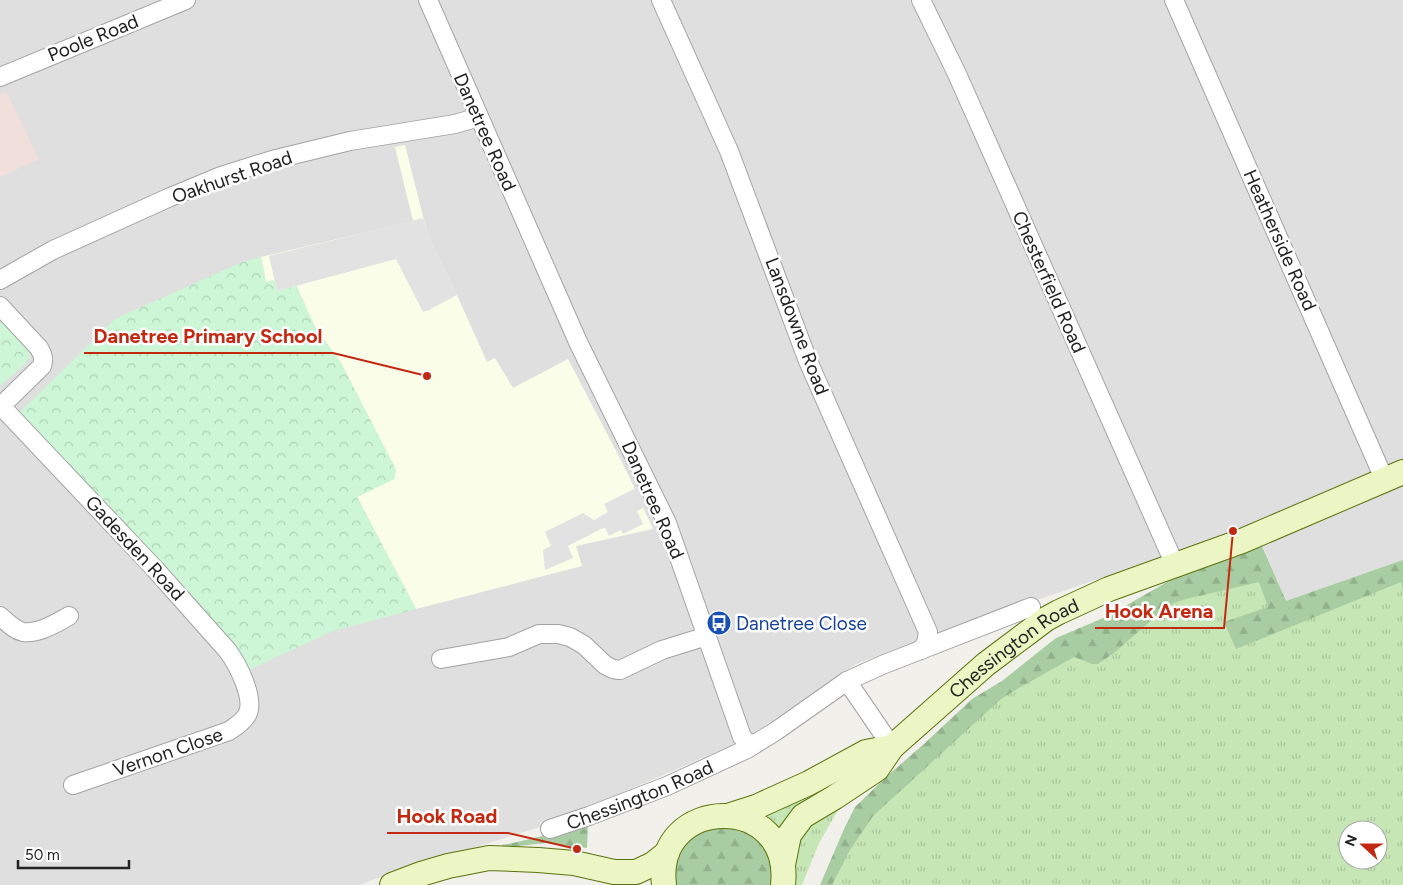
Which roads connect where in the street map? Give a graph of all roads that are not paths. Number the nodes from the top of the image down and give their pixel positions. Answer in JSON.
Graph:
{"nodes":[{"id":1,"x":186,"y":0,"type":"edge"},
{"id":2,"x":428,"y":0,"type":"edge"},
{"id":3,"x":661,"y":0,"type":"edge"},
{"id":4,"x":921,"y":0,"type":"edge"},
{"id":5,"x":1174,"y":0,"type":"edge"},
{"id":6,"x":1,"y":72,"type":"edge"},
{"id":7,"x":479,"y":117,"type":"junction"},
{"id":8,"x":0,"y":280,"type":"edge"},
{"id":9,"x":0,"y":306,"type":"edge"},
{"id":10,"x":0,"y":405,"type":"edge"},
{"id":11,"x":1394,"y":476,"type":"edge"},
{"id":12,"x":1175,"y":565,"type":"junction"},
{"id":13,"x":1031,"y":607,"type":"dead end"},
{"id":14,"x":0,"y":616,"type":"edge"},
{"id":15,"x":69,"y":616,"type":"dead end"},
{"id":16,"x":707,"y":636,"type":"junction"},
{"id":17,"x":921,"y":650,"type":"junction"},
{"id":18,"x":441,"y":660,"type":"dead end"},
{"id":19,"x":848,"y":681,"type":"junction"},
{"id":20,"x":249,"y":704,"type":"joint"},
{"id":21,"x":754,"y":744,"type":"junction"},
{"id":22,"x":892,"y":747,"type":"junction"},
{"id":23,"x":73,"y":785,"type":"dead end"},
{"id":24,"x":730,"y":816,"type":"junction"},
{"id":25,"x":550,"y":828,"type":"dead end"},
{"id":26,"x":667,"y":853,"type":"junction"},
{"id":27,"x":783,"y":875,"type":"edge"},
{"id":28,"x":392,"y":885,"type":"edge"},
{"id":29,"x":664,"y":885,"type":"edge"}],
"edges":[{"from":1,"to":6,"type":"street","name":"Poole Road"},
{"from":2,"to":7,"type":"street","name":"Danetree Road"},
{"from":3,"to":17,"type":"street","name":"Lansdowne Road"},
{"from":4,"to":12,"type":"street","name":"Chesterfield Road"},
{"from":5,"to":11,"type":"street","name":"Heatherside Road"},
{"from":7,"to":8,"type":"street","name":"Oakhurst Road"},
{"from":7,"to":16,"type":"street","name":"Danetree Road"},
{"from":9,"to":10,"type":"street","name":"Gadesden Road"},
{"from":10,"to":20,"type":"street","name":"Gadesden Road"},
{"from":11,"to":12,"type":"main road","name":"Chessington Road"},
{"from":12,"to":22,"type":"main road","name":"Chessington Road"},
{"from":13,"to":17,"type":"street"},
{"from":14,"to":15,"type":"street"},
{"from":16,"to":18,"type":"street"},
{"from":16,"to":21,"type":"street","name":"Danetree Road"},
{"from":17,"to":19,"type":"street"},
{"from":19,"to":21,"type":"street"},
{"from":19,"to":22,"type":"street"},
{"from":20,"to":23,"type":"street","name":"Vernon Close"},
{"from":21,"to":25,"type":"street","name":"Chessington Road"},
{"from":22,"to":24,"type":"main road","name":"Chessington Road"},
{"from":22,"to":27,"type":"main road","name":"Chessington Road"},
{"from":24,"to":26,"type":"main road","name":"Chessington Road"},
{"from":24,"to":27,"type":"main road","name":"Chessington Road"},
{"from":26,"to":28,"type":"main road","name":"Chessington Road"},
{"from":26,"to":29,"type":"main road","name":"Chessington Road"}]}
